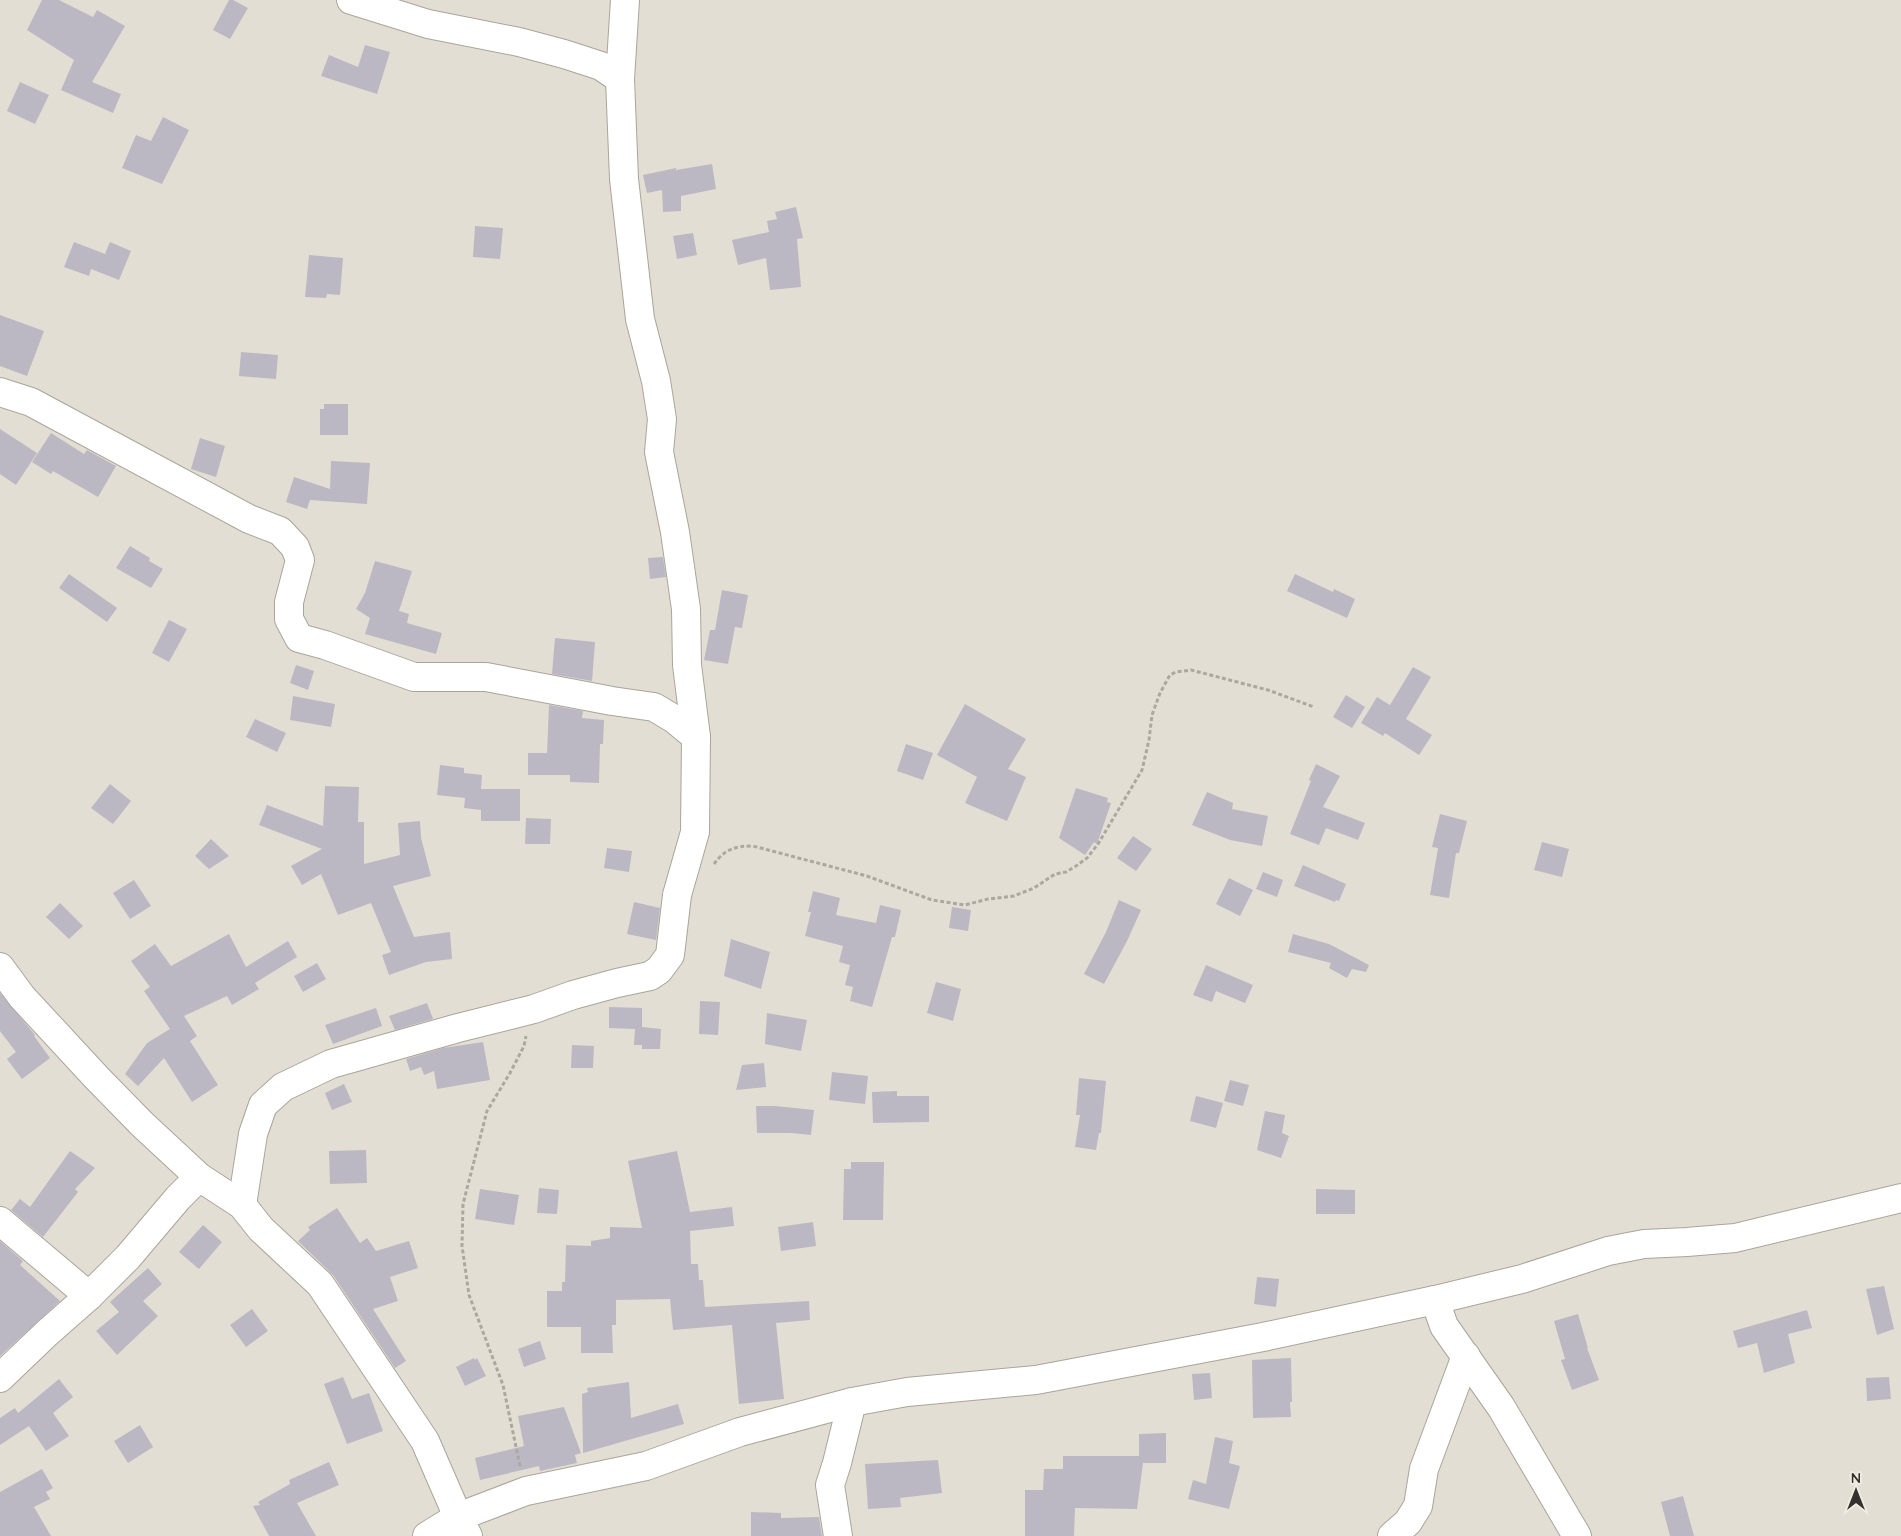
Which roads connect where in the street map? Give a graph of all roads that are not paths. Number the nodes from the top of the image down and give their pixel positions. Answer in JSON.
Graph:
{"nodes":[{"id":1,"x":351,"y":0,"type":"edge"},
{"id":2,"x":625,"y":0,"type":"edge"},
{"id":3,"x":620,"y":79,"type":"junction"},
{"id":4,"x":0,"y":392,"type":"edge"},
{"id":5,"x":696,"y":737,"type":"junction"},
{"id":6,"x":0,"y":967,"type":"edge"},
{"id":7,"x":199,"y":1177,"type":"junction"},
{"id":8,"x":1901,"y":1198,"type":"edge"},
{"id":9,"x":242,"y":1206,"type":"junction"},
{"id":10,"x":0,"y":1221,"type":"edge"},
{"id":11,"x":89,"y":1296,"type":"junction"},
{"id":12,"x":1435,"y":1300,"type":"junction"},
{"id":13,"x":1466,"y":1356,"type":"junction"},
{"id":14,"x":0,"y":1378,"type":"edge"},
{"id":15,"x":852,"y":1402,"type":"junction"},
{"id":16,"x":463,"y":1526,"type":"edge"},
{"id":17,"x":427,"y":1536,"type":"edge"},
{"id":18,"x":838,"y":1536,"type":"edge"},
{"id":19,"x":1392,"y":1536,"type":"edge"},
{"id":20,"x":1577,"y":1536,"type":"edge"}],
"edges":[{"from":1,"to":3,"type":"street"},
{"from":2,"to":3,"type":"street"},
{"from":3,"to":5,"type":"street"},
{"from":4,"to":5,"type":"street"},
{"from":5,"to":9,"type":"street"},
{"from":6,"to":7,"type":"street"},
{"from":7,"to":9,"type":"street"},
{"from":7,"to":11,"type":"street"},
{"from":8,"to":12,"type":"street"},
{"from":9,"to":16,"type":"street"},
{"from":10,"to":11,"type":"street"},
{"from":11,"to":14,"type":"street"},
{"from":12,"to":13,"type":"street"},
{"from":12,"to":15,"type":"street"},
{"from":13,"to":19,"type":"street"},
{"from":13,"to":20,"type":"street"},
{"from":15,"to":16,"type":"street"},
{"from":15,"to":18,"type":"street"},
{"from":16,"to":17,"type":"street"}]}
